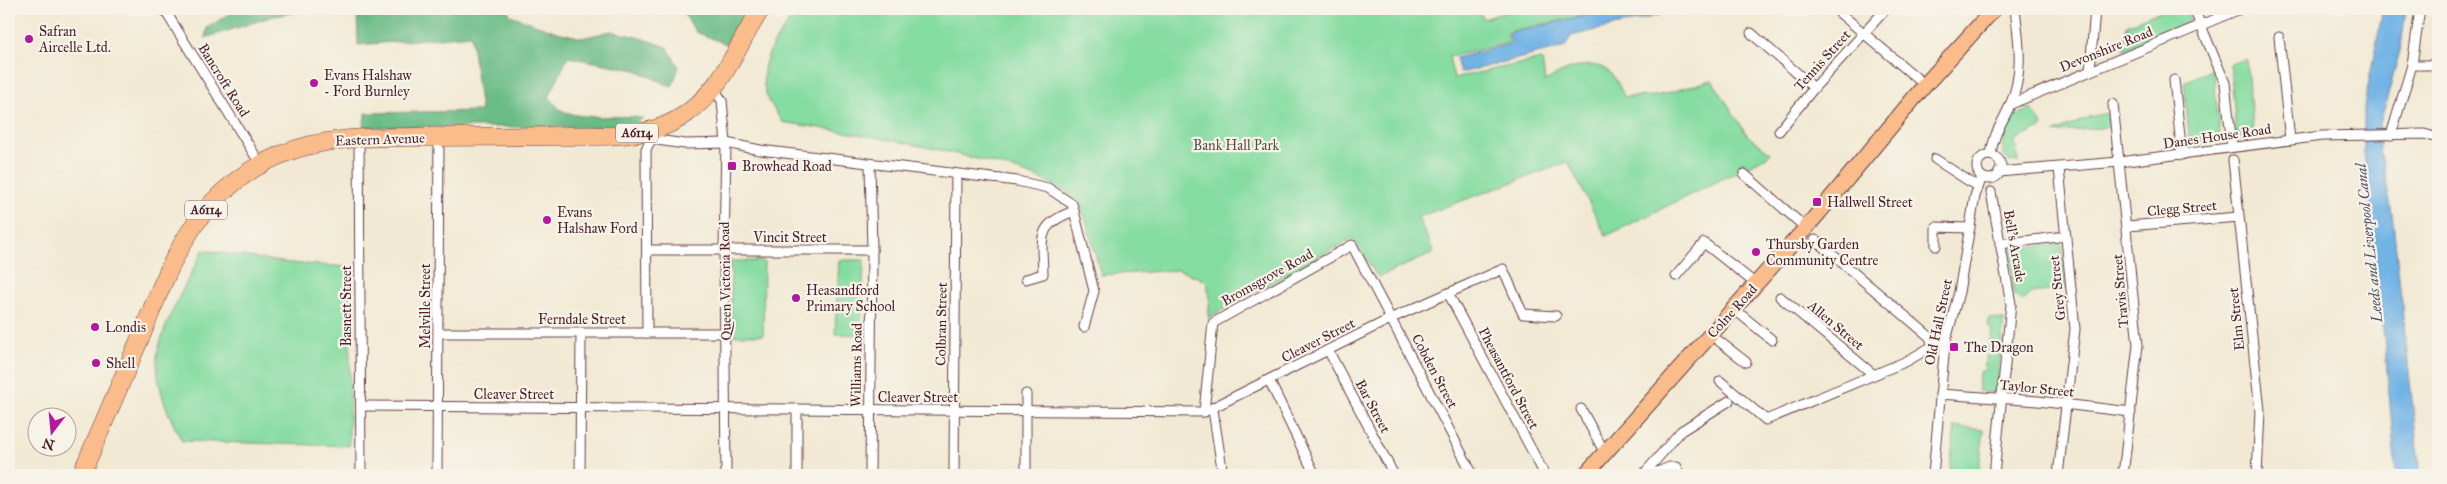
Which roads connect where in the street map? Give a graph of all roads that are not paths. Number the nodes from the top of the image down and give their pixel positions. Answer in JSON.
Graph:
{"nodes":[{"id":1,"x":164,"y":9,"type":"edge"},
{"id":2,"x":761,"y":9,"type":"edge"},
{"id":3,"x":1835,"y":9,"type":"edge"},
{"id":4,"x":1886,"y":9,"type":"edge"},
{"id":5,"x":1994,"y":9,"type":"edge"},
{"id":6,"x":2015,"y":9,"type":"edge"},
{"id":7,"x":2095,"y":9,"type":"edge"},
{"id":8,"x":2194,"y":9,"type":"edge"},
{"id":9,"x":2240,"y":9,"type":"edge"},
{"id":10,"x":2420,"y":9,"type":"edge"},
{"id":11,"x":2200,"y":25,"type":"junction"},
{"id":12,"x":1750,"y":33,"type":"dead end"},
{"id":13,"x":1864,"y":34,"type":"junction"},
{"id":14,"x":2279,"y":37,"type":"dead end"},
{"id":15,"x":2412,"y":65,"type":"junction"},
{"id":16,"x":2438,"y":66,"type":"edge"},
{"id":17,"x":2090,"y":70,"type":"junction"},
{"id":18,"x":2174,"y":80,"type":"dead end"},
{"id":19,"x":1925,"y":85,"type":"junction"},
{"id":20,"x":1814,"y":88,"type":"junction"},
{"id":21,"x":711,"y":92,"type":"junction"},
{"id":22,"x":2011,"y":104,"type":"junction"},
{"id":23,"x":2113,"y":104,"type":"dead end"},
{"id":24,"x":1780,"y":131,"type":"dead end"},
{"id":25,"x":649,"y":136,"type":"junction"},
{"id":26,"x":2388,"y":136,"type":"junction"},
{"id":27,"x":359,"y":137,"type":"junction"},
{"id":28,"x":439,"y":137,"type":"junction"},
{"id":29,"x":2438,"y":138,"type":"edge"},
{"id":30,"x":2290,"y":140,"type":"junction"},
{"id":31,"x":726,"y":143,"type":"junction"},
{"id":32,"x":2232,"y":146,"type":"junction"},
{"id":33,"x":1991,"y":155,"type":"junction"},
{"id":34,"x":2182,"y":155,"type":"junction"},
{"id":35,"x":1935,"y":159,"type":"dead end"},
{"id":36,"x":2233,"y":160,"type":"dead end"},
{"id":37,"x":2119,"y":162,"type":"junction"},
{"id":38,"x":870,"y":164,"type":"junction"},
{"id":39,"x":261,"y":165,"type":"junction"},
{"id":40,"x":2059,"y":168,"type":"junction"},
{"id":41,"x":1999,"y":172,"type":"junction"},
{"id":42,"x":956,"y":174,"type":"junction"},
{"id":43,"x":1744,"y":174,"type":"dead end"},
{"id":44,"x":1982,"y":177,"type":"junction"},
{"id":45,"x":1978,"y":187,"type":"junction"},
{"id":46,"x":1991,"y":192,"type":"dead end"},
{"id":47,"x":1074,"y":211,"type":"junction"},
{"id":48,"x":2239,"y":217,"type":"junction"},
{"id":49,"x":2127,"y":226,"type":"junction"},
{"id":50,"x":1970,"y":228,"type":"junction"},
{"id":51,"x":1811,"y":234,"type":"junction"},
{"id":52,"x":2066,"y":236,"type":"junction"},
{"id":53,"x":2000,"y":244,"type":"junction"},
{"id":54,"x":1936,"y":246,"type":"dead end"},
{"id":55,"x":647,"y":250,"type":"junction"},
{"id":56,"x":724,"y":250,"type":"junction"},
{"id":57,"x":872,"y":250,"type":"junction"},
{"id":58,"x":1676,"y":276,"type":"dead end"},
{"id":59,"x":1026,"y":279,"type":"dead end"},
{"id":60,"x":1371,"y":280,"type":"joint"},
{"id":61,"x":1756,"y":284,"type":"junction"},
{"id":62,"x":1448,"y":293,"type":"junction"},
{"id":63,"x":1780,"y":297,"type":"dead end"},
{"id":64,"x":1734,"y":308,"type":"junction"},
{"id":65,"x":1556,"y":316,"type":"dead end"},
{"id":66,"x":1392,"y":318,"type":"junction"},
{"id":67,"x":1084,"y":327,"type":"dead end"},
{"id":68,"x":439,"y":333,"type":"junction"},
{"id":69,"x":581,"y":333,"type":"junction"},
{"id":70,"x":647,"y":333,"type":"junction"},
{"id":71,"x":726,"y":333,"type":"junction"},
{"id":72,"x":1711,"y":335,"type":"junction"},
{"id":73,"x":1772,"y":340,"type":"dead end"},
{"id":74,"x":1945,"y":344,"type":"junction"},
{"id":75,"x":1933,"y":346,"type":"junction"},
{"id":76,"x":1328,"y":350,"type":"junction"},
{"id":77,"x":1746,"y":362,"type":"dead end"},
{"id":78,"x":1874,"y":375,"type":"junction"},
{"id":79,"x":1269,"y":380,"type":"junction"},
{"id":80,"x":1720,"y":381,"type":"dead end"},
{"id":81,"x":1026,"y":394,"type":"dead end"},
{"id":82,"x":1940,"y":394,"type":"junction"},
{"id":83,"x":2002,"y":398,"type":"junction"},
{"id":84,"x":1729,"y":400,"type":"dead end"},
{"id":85,"x":2066,"y":404,"type":"junction"},
{"id":86,"x":361,"y":406,"type":"junction"},
{"id":87,"x":438,"y":407,"type":"junction"},
{"id":88,"x":582,"y":408,"type":"junction"},
{"id":89,"x":726,"y":409,"type":"junction"},
{"id":90,"x":797,"y":409,"type":"junction"},
{"id":91,"x":1581,"y":409,"type":"dead end"},
{"id":92,"x":869,"y":410,"type":"junction"},
{"id":93,"x":954,"y":410,"type":"junction"},
{"id":94,"x":1026,"y":411,"type":"junction"},
{"id":95,"x":1209,"y":411,"type":"junction"},
{"id":96,"x":2131,"y":412,"type":"junction"},
{"id":97,"x":1605,"y":453,"type":"junction"},
{"id":98,"x":1679,"y":474,"type":"edge"},
{"id":99,"x":81,"y":475,"type":"edge"},
{"id":100,"x":361,"y":475,"type":"edge"},
{"id":101,"x":437,"y":475,"type":"edge"},
{"id":102,"x":580,"y":475,"type":"edge"},
{"id":103,"x":726,"y":475,"type":"edge"},
{"id":104,"x":797,"y":475,"type":"edge"},
{"id":105,"x":870,"y":475,"type":"edge"},
{"id":106,"x":954,"y":475,"type":"edge"},
{"id":107,"x":1026,"y":475,"type":"edge"},
{"id":108,"x":1223,"y":475,"type":"edge"},
{"id":109,"x":1315,"y":475,"type":"edge"},
{"id":110,"x":1394,"y":475,"type":"edge"},
{"id":111,"x":1474,"y":475,"type":"edge"},
{"id":112,"x":1545,"y":475,"type":"edge"},
{"id":113,"x":1585,"y":475,"type":"edge"},
{"id":114,"x":1643,"y":475,"type":"edge"},
{"id":115,"x":1650,"y":475,"type":"edge"},
{"id":116,"x":1933,"y":475,"type":"edge"},
{"id":117,"x":1994,"y":475,"type":"edge"},
{"id":118,"x":2058,"y":475,"type":"edge"},
{"id":119,"x":2123,"y":475,"type":"edge"},
{"id":120,"x":2257,"y":475,"type":"edge"}],
"edges":[{"from":1,"to":39,"type":"street","name":"Bancroft Road"},
{"from":2,"to":21,"type":"highway","number":"A6114"},
{"from":3,"to":13,"type":"street"},
{"from":4,"to":13,"type":"street","name":"Tennis Street"},
{"from":5,"to":19,"type":"main road","name":"Colne Road"},
{"from":6,"to":22,"type":"street"},
{"from":7,"to":17,"type":"street"},
{"from":8,"to":11,"type":"street"},
{"from":9,"to":11,"type":"street","name":"Devonshire Road"},
{"from":10,"to":15,"type":"street"},
{"from":11,"to":17,"type":"street","name":"Devonshire Road"},
{"from":11,"to":32,"type":"street"},
{"from":12,"to":20,"type":"street"},
{"from":13,"to":19,"type":"street"},
{"from":13,"to":20,"type":"street","name":"Tennis Street"},
{"from":14,"to":30,"type":"street"},
{"from":15,"to":16,"type":"street"},
{"from":15,"to":26,"type":"street"},
{"from":17,"to":22,"type":"street","name":"Devonshire Road"},
{"from":18,"to":34,"type":"street"},
{"from":19,"to":51,"type":"main road","name":"Colne Road"},
{"from":20,"to":24,"type":"street","name":"Tennis Street"},
{"from":21,"to":25,"type":"highway","name":"Eastern Avenue","number":"A6114"},
{"from":21,"to":31,"type":"street","name":"Queen Victoria Road"},
{"from":22,"to":33,"type":"street"},
{"from":23,"to":37,"type":"street","name":"Travis Street"},
{"from":25,"to":28,"type":"highway","name":"Eastern Avenue","number":"A6114"},
{"from":25,"to":31,"type":"street"},
{"from":25,"to":55,"type":"street"},
{"from":26,"to":29,"type":"street","name":"Danes House Road"},
{"from":26,"to":30,"type":"street","name":"Danes House Road"},
{"from":27,"to":28,"type":"highway","name":"Eastern Avenue","number":"A6114"},
{"from":27,"to":39,"type":"highway","name":"Eastern Avenue","number":"A6114"},
{"from":27,"to":86,"type":"street","name":"Basnett Street"},
{"from":28,"to":68,"type":"street","name":"Melville Street"},
{"from":30,"to":32,"type":"street","name":"Danes House Road"},
{"from":31,"to":38,"type":"street"},
{"from":31,"to":56,"type":"street","name":"Queen Victoria Road"},
{"from":32,"to":34,"type":"street","name":"Danes House Road"},
{"from":33,"to":41,"type":"street"},
{"from":33,"to":44,"type":"street"},
{"from":34,"to":37,"type":"street","name":"Danes House Road"},
{"from":35,"to":45,"type":"street"},
{"from":36,"to":48,"type":"street","name":"Elm Street"},
{"from":37,"to":40,"type":"street","name":"Danes House Road"},
{"from":37,"to":49,"type":"street","name":"Travis Street"},
{"from":38,"to":42,"type":"street"},
{"from":38,"to":57,"type":"street","name":"Williams Road"},
{"from":39,"to":99,"type":"highway","name":"Eastern Avenue","number":"A6114"},
{"from":40,"to":41,"type":"street","name":"Danes House Road"},
{"from":40,"to":52,"type":"street","name":"Grey Street"},
{"from":41,"to":44,"type":"street"},
{"from":42,"to":47,"type":"street"},
{"from":42,"to":93,"type":"street","name":"Colbran Street"},
{"from":43,"to":51,"type":"street"},
{"from":44,"to":45,"type":"street","name":"Old Hall Street"},
{"from":45,"to":50,"type":"street","name":"Old Hall Street"},
{"from":46,"to":53,"type":"street","name":"Bell's Arcade"},
{"from":47,"to":59,"type":"street"},
{"from":47,"to":67,"type":"street"},
{"from":48,"to":49,"type":"street","name":"Clegg Street"},
{"from":48,"to":120,"type":"street","name":"Elm Street"},
{"from":49,"to":96,"type":"street","name":"Travis Street"},
{"from":50,"to":54,"type":"street"},
{"from":50,"to":74,"type":"street","name":"Old Hall Street"},
{"from":51,"to":61,"type":"main road","name":"Colne Road"},
{"from":51,"to":75,"type":"street"},
{"from":52,"to":53,"type":"street"},
{"from":52,"to":85,"type":"street","name":"Grey Street"},
{"from":53,"to":83,"type":"street","name":"Bell's Arcade"},
{"from":55,"to":56,"type":"street","name":"Vincit Street"},
{"from":55,"to":70,"type":"street"},
{"from":56,"to":57,"type":"street","name":"Vincit Street"},
{"from":56,"to":71,"type":"street","name":"Queen Victoria Road"},
{"from":57,"to":92,"type":"street","name":"Williams Road"},
{"from":58,"to":61,"type":"street"},
{"from":60,"to":66,"type":"street","name":"Cobden Street"},
{"from":60,"to":95,"type":"street","name":"Bromsgrove Road"},
{"from":61,"to":64,"type":"main road","name":"Colne Road"},
{"from":62,"to":65,"type":"street","name":"Cleaver Street"},
{"from":62,"to":66,"type":"street","name":"Cleaver Street"},
{"from":62,"to":112,"type":"street","name":"Pheasantford Street"},
{"from":63,"to":78,"type":"street","name":"Allen Street"},
{"from":64,"to":72,"type":"main road","name":"Colne Road"},
{"from":64,"to":73,"type":"street"},
{"from":66,"to":76,"type":"street","name":"Cleaver Street"},
{"from":66,"to":111,"type":"street","name":"Cobden Street"},
{"from":68,"to":69,"type":"street","name":"Ferndale Street"},
{"from":68,"to":87,"type":"street","name":"Melville Street"},
{"from":69,"to":70,"type":"street","name":"Ferndale Street"},
{"from":69,"to":88,"type":"street"},
{"from":70,"to":71,"type":"street","name":"Ferndale Street"},
{"from":71,"to":89,"type":"street","name":"Queen Victoria Road"},
{"from":72,"to":77,"type":"street"},
{"from":72,"to":97,"type":"main road","name":"Colne Road"},
{"from":74,"to":75,"type":"street"},
{"from":74,"to":82,"type":"street","name":"Old Hall Street"},
{"from":75,"to":78,"type":"street"},
{"from":76,"to":79,"type":"street","name":"Cleaver Street"},
{"from":76,"to":110,"type":"street","name":"Bar Street"},
{"from":78,"to":80,"type":"street"},
{"from":79,"to":95,"type":"street","name":"Cleaver Street"},
{"from":79,"to":109,"type":"street"},
{"from":81,"to":94,"type":"street"},
{"from":82,"to":83,"type":"street","name":"Taylor Street"},
{"from":82,"to":116,"type":"street","name":"Old Hall Street"},
{"from":83,"to":85,"type":"street","name":"Taylor Street"},
{"from":83,"to":117,"type":"street","name":"Bell's Arcade"},
{"from":84,"to":114,"type":"street"},
{"from":85,"to":96,"type":"street","name":"Taylor Street"},
{"from":85,"to":118,"type":"street","name":"Grey Street"},
{"from":86,"to":87,"type":"street","name":"Cleaver Street"},
{"from":86,"to":100,"type":"street","name":"Basnett Street"},
{"from":87,"to":88,"type":"street","name":"Cleaver Street"},
{"from":87,"to":101,"type":"street","name":"Melville Street"},
{"from":88,"to":89,"type":"street","name":"Cleaver Street"},
{"from":88,"to":102,"type":"street"},
{"from":89,"to":90,"type":"street","name":"Cleaver Street"},
{"from":89,"to":103,"type":"street","name":"Queen Victoria Road"},
{"from":90,"to":92,"type":"street","name":"Cleaver Street"},
{"from":90,"to":104,"type":"street"},
{"from":91,"to":97,"type":"street"},
{"from":92,"to":93,"type":"street","name":"Cleaver Street"},
{"from":92,"to":105,"type":"street","name":"Williams Road"},
{"from":93,"to":94,"type":"street","name":"Cleaver Street"},
{"from":93,"to":106,"type":"street","name":"Colbran Street"},
{"from":94,"to":95,"type":"street","name":"Cleaver Street"},
{"from":94,"to":107,"type":"street"},
{"from":95,"to":108,"type":"street"},
{"from":96,"to":119,"type":"street","name":"Travis Street"},
{"from":97,"to":113,"type":"main road","name":"Colne Road"},
{"from":98,"to":115,"type":"street"}]}
